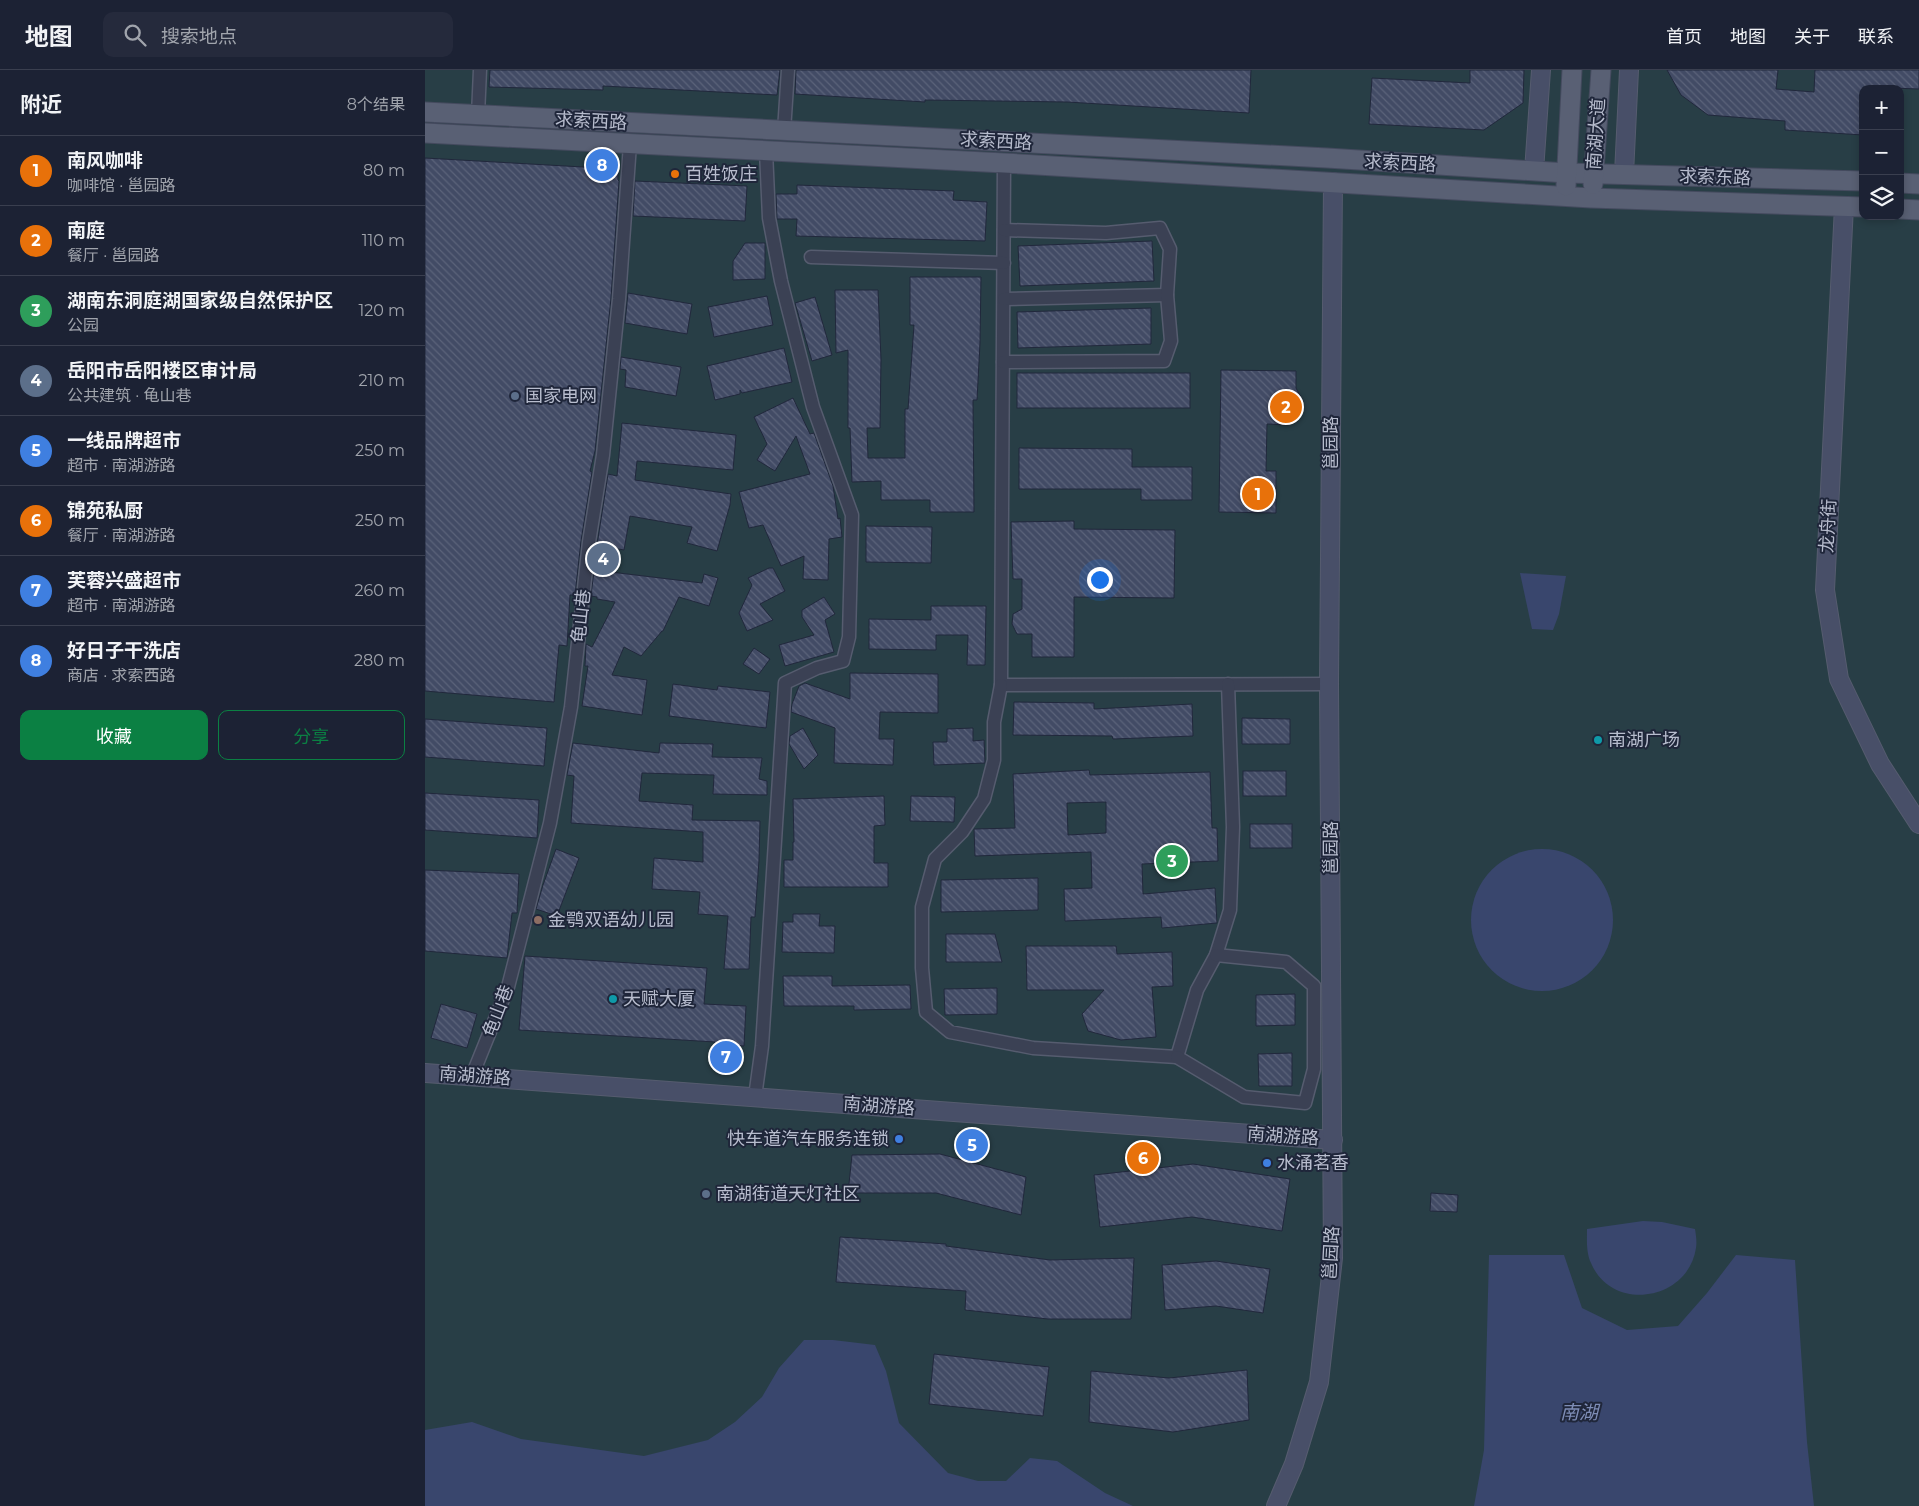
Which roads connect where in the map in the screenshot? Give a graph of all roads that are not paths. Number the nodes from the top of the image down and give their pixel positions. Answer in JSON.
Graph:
{"nodes":[{"id":1,"x":480,"y":70,"type":"edge"},
{"id":2,"x":788,"y":70,"type":"edge"},
{"id":3,"x":1541,"y":70,"type":"edge"},
{"id":4,"x":1572,"y":70,"type":"edge"},
{"id":5,"x":1601,"y":70,"type":"edge"},
{"id":6,"x":1629,"y":70,"type":"edge"},
{"id":7,"x":425,"y":112,"type":"edge"},
{"id":8,"x":478,"y":115,"type":"junction"},
{"id":9,"x":784,"y":131,"type":"junction"},
{"id":10,"x":425,"y":133,"type":"edge"},
{"id":11,"x":630,"y":144,"type":"junction"},
{"id":12,"x":766,"y":151,"type":"junction"},
{"id":13,"x":1005,"y":163,"type":"junction"},
{"id":14,"x":1534,"y":171,"type":"junction"},
{"id":15,"x":1567,"y":173,"type":"junction"},
{"id":16,"x":1593,"y":173,"type":"junction"},
{"id":17,"x":1624,"y":174,"type":"junction"},
{"id":18,"x":1859,"y":181,"type":"edge"},
{"id":19,"x":1333,"y":182,"type":"junction"},
{"id":20,"x":1904,"y":183,"type":"edge"},
{"id":21,"x":1919,"y":184,"type":"edge"},
{"id":22,"x":1565,"y":196,"type":"junction"},
{"id":23,"x":1591,"y":198,"type":"junction"},
{"id":24,"x":1844,"y":206,"type":"junction"},
{"id":25,"x":1859,"y":207,"type":"edge"},
{"id":26,"x":1904,"y":209,"type":"edge"},
{"id":27,"x":1919,"y":210,"type":"edge"},
{"id":28,"x":1004,"y":230,"type":"junction"},
{"id":29,"x":811,"y":257,"type":"dead end"},
{"id":30,"x":1004,"y":263,"type":"junction"},
{"id":31,"x":1167,"y":295,"type":"junction"},
{"id":32,"x":1003,"y":298,"type":"junction"},
{"id":33,"x":1003,"y":362,"type":"junction"},
{"id":34,"x":1229,"y":684,"type":"junction"},
{"id":35,"x":1329,"y":684,"type":"junction"},
{"id":36,"x":1001,"y":685,"type":"junction"},
{"id":37,"x":1919,"y":824,"type":"edge"},
{"id":38,"x":1216,"y":955,"type":"junction"},
{"id":39,"x":1177,"y":1057,"type":"junction"},
{"id":40,"x":425,"y":1073,"type":"edge"},
{"id":41,"x":472,"y":1076,"type":"junction"},
{"id":42,"x":755,"y":1097,"type":"junction"},
{"id":43,"x":1333,"y":1140,"type":"junction"},
{"id":44,"x":1276,"y":1506,"type":"edge"}],
"edges":[{"from":1,"to":8,"type":"street"},
{"from":2,"to":9,"type":"street"},
{"from":3,"to":14,"type":"street"},
{"from":4,"to":15,"type":"main road","name":"南湖大道"},
{"from":5,"to":16,"type":"main road","name":"南湖大道"},
{"from":6,"to":17,"type":"street"},
{"from":7,"to":8,"type":"main road","name":"求索西路"},
{"from":8,"to":9,"type":"main road","name":"求索西路"},
{"from":9,"to":14,"type":"main road","name":"求索西路"},
{"from":10,"to":11,"type":"main road","name":"求索西路"},
{"from":11,"to":12,"type":"main road","name":"求索西路"},
{"from":11,"to":41,"type":"street","name":"龟山巷"},
{"from":12,"to":13,"type":"main road","name":"求索西路"},
{"from":12,"to":42,"type":"street"},
{"from":13,"to":19,"type":"main road","name":"求索西路"},
{"from":13,"to":28,"type":"street"},
{"from":14,"to":15,"type":"main road","name":"求索西路"},
{"from":15,"to":16,"type":"main road","name":"求索东路"},
{"from":15,"to":22,"type":"main road","name":"南湖大道"},
{"from":16,"to":17,"type":"main road","name":"求索东路"},
{"from":16,"to":23,"type":"main road","name":"南湖大道"},
{"from":17,"to":18,"type":"main road","name":"求索东路"},
{"from":19,"to":22,"type":"main road","name":"求索西路"},
{"from":19,"to":35,"type":"street","name":"邕园路"},
{"from":20,"to":21,"type":"main road"},
{"from":22,"to":23,"type":"main road","name":"求索西路"},
{"from":23,"to":24,"type":"main road","name":"求索西路"},
{"from":24,"to":25,"type":"main road"},
{"from":24,"to":37,"type":"street","name":"龙舟街"},
{"from":26,"to":27,"type":"main road"},
{"from":28,"to":30,"type":"street"},
{"from":28,"to":31,"type":"street"},
{"from":29,"to":30,"type":"street"},
{"from":30,"to":32,"type":"street"},
{"from":31,"to":32,"type":"street"},
{"from":31,"to":33,"type":"street"},
{"from":32,"to":33,"type":"street"},
{"from":33,"to":36,"type":"street"},
{"from":34,"to":35,"type":"street"},
{"from":34,"to":36,"type":"street"},
{"from":34,"to":38,"type":"street"},
{"from":35,"to":43,"type":"street","name":"邕园路"},
{"from":36,"to":39,"type":"street"},
{"from":38,"to":39,"type":"street"},
{"from":38,"to":39,"type":"street"},
{"from":40,"to":41,"type":"street","name":"南湖游路"},
{"from":41,"to":42,"type":"street","name":"南湖游路"},
{"from":42,"to":43,"type":"street","name":"南湖游路"},
{"from":43,"to":44,"type":"street","name":"邕园路"}]}
